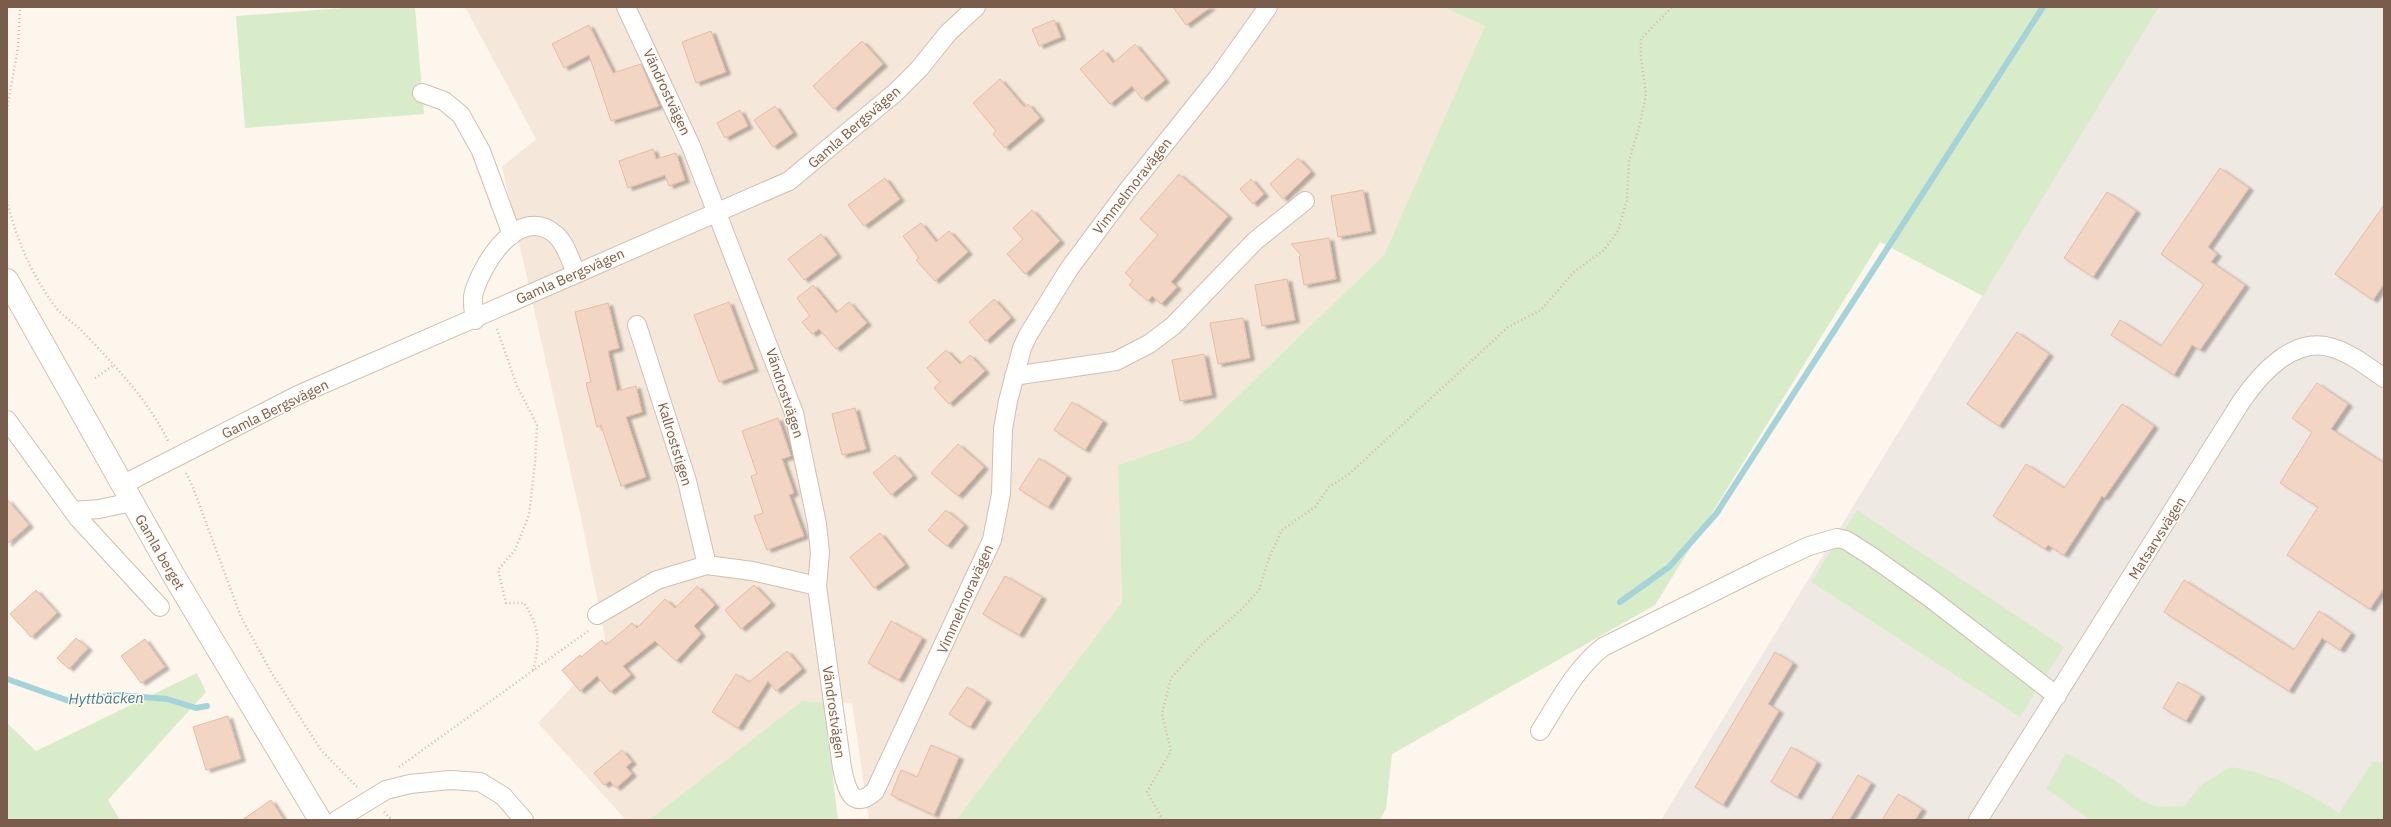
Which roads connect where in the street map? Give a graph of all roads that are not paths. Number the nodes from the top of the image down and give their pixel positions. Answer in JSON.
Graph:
{"nodes":[{"id":1,"x":626,"y":7,"type":"edge"},
{"id":2,"x":976,"y":7,"type":"edge"},
{"id":3,"x":1268,"y":7,"type":"edge"},
{"id":4,"x":422,"y":93,"type":"dead end"},
{"id":5,"x":1305,"y":201,"type":"dead end"},
{"id":6,"x":716,"y":212,"type":"junction"},
{"id":7,"x":512,"y":235,"type":"junction"},
{"id":8,"x":576,"y":273,"type":"junction"},
{"id":9,"x":7,"y":280,"type":"edge"},
{"id":10,"x":475,"y":320,"type":"junction"},
{"id":11,"x":637,"y":325,"type":"dead end"},
{"id":12,"x":1014,"y":376,"type":"junction"},
{"id":13,"x":2384,"y":378,"type":"edge"},
{"id":14,"x":7,"y":420,"type":"edge"},
{"id":15,"x":127,"y":494,"type":"junction"},
{"id":16,"x":73,"y":511,"type":"junction"},
{"id":17,"x":707,"y":565,"type":"junction"},
{"id":18,"x":817,"y":586,"type":"junction"},
{"id":19,"x":160,"y":607,"type":"dead end"},
{"id":20,"x":597,"y":615,"type":"dead end"},
{"id":21,"x":2057,"y":696,"type":"junction"},
{"id":22,"x":1540,"y":731,"type":"dead end"},
{"id":23,"x":858,"y":799,"type":"joint"},
{"id":24,"x":320,"y":820,"type":"edge"},
{"id":25,"x":337,"y":820,"type":"edge"},
{"id":26,"x":524,"y":820,"type":"edge"},
{"id":27,"x":1978,"y":820,"type":"edge"}],
"edges":[{"from":1,"to":6,"type":"street","name":"Vändrostvägen"},
{"from":2,"to":6,"type":"street","name":"Gamla Bergsvägen"},
{"from":3,"to":12,"type":"street","name":"Vimmelmoravägen"},
{"from":4,"to":7,"type":"street"},
{"from":5,"to":12,"type":"street"},
{"from":6,"to":8,"type":"street","name":"Gamla Bergsvägen"},
{"from":6,"to":18,"type":"street","name":"Vändrostvägen"},
{"from":7,"to":8,"type":"street"},
{"from":7,"to":10,"type":"street"},
{"from":8,"to":10,"type":"street","name":"Gamla Bergsvägen"},
{"from":9,"to":15,"type":"main road","name":"Gamla berget"},
{"from":10,"to":15,"type":"street","name":"Gamla Bergsvägen"},
{"from":11,"to":17,"type":"street","name":"Kallroststigen"},
{"from":12,"to":23,"type":"street","name":"Vimmelmoravägen"},
{"from":13,"to":21,"type":"street","name":"Matsarvsvägen"},
{"from":14,"to":16,"type":"street"},
{"from":15,"to":16,"type":"street","name":"Gamla Bergsvägen"},
{"from":15,"to":24,"type":"main road","name":"Gamla berget"},
{"from":16,"to":19,"type":"street"},
{"from":17,"to":18,"type":"street"},
{"from":17,"to":20,"type":"street"},
{"from":18,"to":23,"type":"street","name":"Vändrostvägen"},
{"from":21,"to":22,"type":"street"},
{"from":21,"to":27,"type":"street","name":"Matsarvsvägen"},
{"from":25,"to":26,"type":"street"}]}
